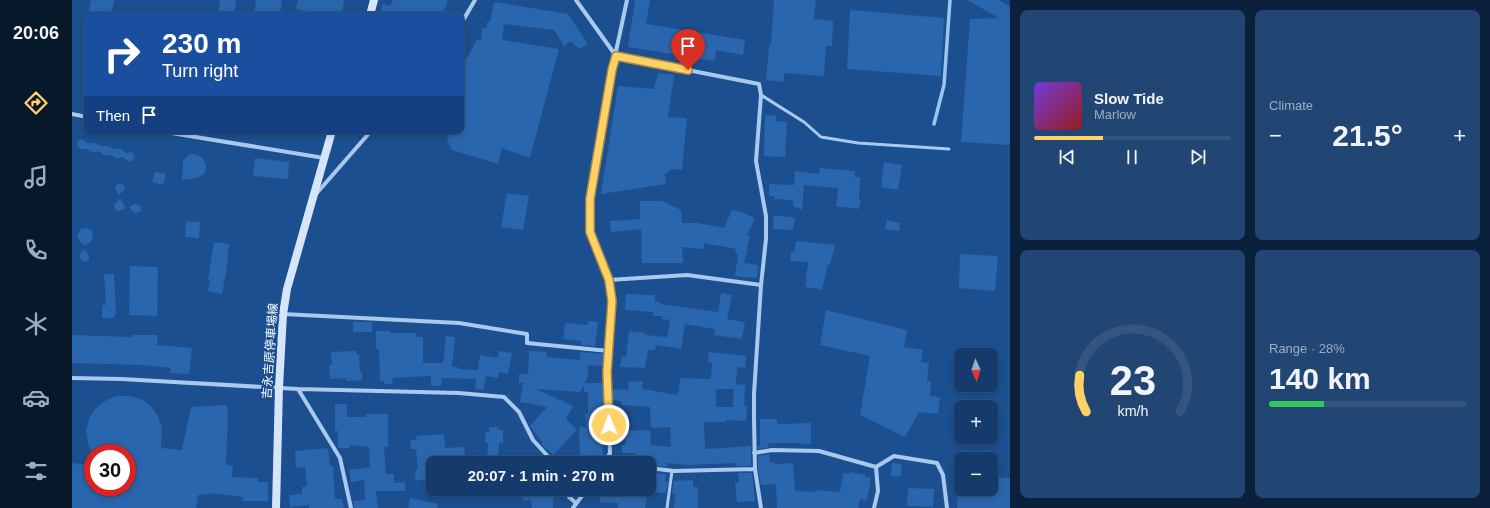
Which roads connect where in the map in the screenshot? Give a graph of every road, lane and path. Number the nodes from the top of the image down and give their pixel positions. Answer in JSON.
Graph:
{"nodes":[{"id":1,"x":374,"y":0,"type":"edge"},
{"id":2,"x":475,"y":0,"type":"edge"},
{"id":3,"x":576,"y":0,"type":"edge"},
{"id":4,"x":628,"y":0,"type":"edge"},
{"id":5,"x":371,"y":12,"type":"edge"},
{"id":6,"x":464,"y":19,"type":"edge"},
{"id":7,"x":616,"y":56,"type":"junction"},
{"id":8,"x":762,"y":95,"type":"junction"},
{"id":9,"x":72,"y":114,"type":"edge"},
{"id":10,"x":84,"y":116,"type":"edge"},
{"id":11,"x":177,"y":134,"type":"edge"},
{"id":12,"x":331,"y":134,"type":"edge"},
{"id":13,"x":367,"y":134,"type":"edge"},
{"id":14,"x":949,"y":149,"type":"dead end"},
{"id":15,"x":324,"y":158,"type":"junction"},
{"id":16,"x":313,"y":198,"type":"junction"},
{"id":17,"x":609,"y":280,"type":"junction"},
{"id":18,"x":761,"y":285,"type":"junction"},
{"id":19,"x":283,"y":314,"type":"junction"},
{"id":20,"x":608,"y":351,"type":"junction"},
{"id":21,"x":72,"y":378,"type":"edge"},
{"id":22,"x":279,"y":387,"type":"junction"},
{"id":23,"x":298,"y":389,"type":"junction"},
{"id":24,"x":754,"y":453,"type":"junction"},
{"id":25,"x":548,"y":456,"type":"edge"},
{"id":26,"x":609,"y":456,"type":"edge"},
{"id":27,"x":876,"y":467,"type":"junction"},
{"id":28,"x":656,"y":469,"type":"edge"},
{"id":29,"x":755,"y":469,"type":"junction"},
{"id":30,"x":672,"y":471,"type":"junction"},
{"id":31,"x":569,"y":496,"type":"edge"},
{"id":32,"x":582,"y":496,"type":"edge"},
{"id":33,"x":576,"y":503,"type":"junction"},
{"id":34,"x":276,"y":508,"type":"edge"},
{"id":35,"x":351,"y":508,"type":"edge"},
{"id":36,"x":574,"y":508,"type":"edge"},
{"id":37,"x":667,"y":508,"type":"edge"},
{"id":38,"x":761,"y":508,"type":"edge"},
{"id":39,"x":874,"y":508,"type":"edge"},
{"id":40,"x":947,"y":508,"type":"edge"}],
"edges":[{"from":1,"to":5,"type":"main road"},
{"from":2,"to":6,"type":"street"},
{"from":3,"to":7,"type":"street"},
{"from":4,"to":7,"type":"street"},
{"from":7,"to":8,"type":"street"},
{"from":7,"to":17,"type":"street"},
{"from":8,"to":14,"type":"lane"},
{"from":8,"to":18,"type":"street"},
{"from":9,"to":10,"type":"street"},
{"from":11,"to":15,"type":"street"},
{"from":12,"to":15,"type":"main road","name":"吉永吉原停車場線"},
{"from":13,"to":16,"type":"street"},
{"from":15,"to":16,"type":"main road","name":"吉永吉原停車場線"},
{"from":16,"to":19,"type":"main road","name":"吉永吉原停車場線"},
{"from":17,"to":18,"type":"street"},
{"from":17,"to":20,"type":"street"},
{"from":18,"to":24,"type":"street"},
{"from":19,"to":20,"type":"street"},
{"from":19,"to":22,"type":"main road","name":"吉永吉原停車場線"},
{"from":20,"to":26,"type":"street"},
{"from":21,"to":22,"type":"street"},
{"from":22,"to":23,"type":"street"},
{"from":22,"to":34,"type":"main road","name":"吉永吉原停車場線"},
{"from":23,"to":25,"type":"street"},
{"from":23,"to":35,"type":"street"},
{"from":24,"to":27,"type":"street"},
{"from":24,"to":29,"type":"street"},
{"from":27,"to":39,"type":"street"},
{"from":27,"to":40,"type":"street"},
{"from":28,"to":30,"type":"street"},
{"from":29,"to":30,"type":"street"},
{"from":29,"to":38,"type":"street"},
{"from":30,"to":37,"type":"lane"},
{"from":31,"to":33,"type":"street"},
{"from":32,"to":33,"type":"street"},
{"from":33,"to":36,"type":"street"}]}
